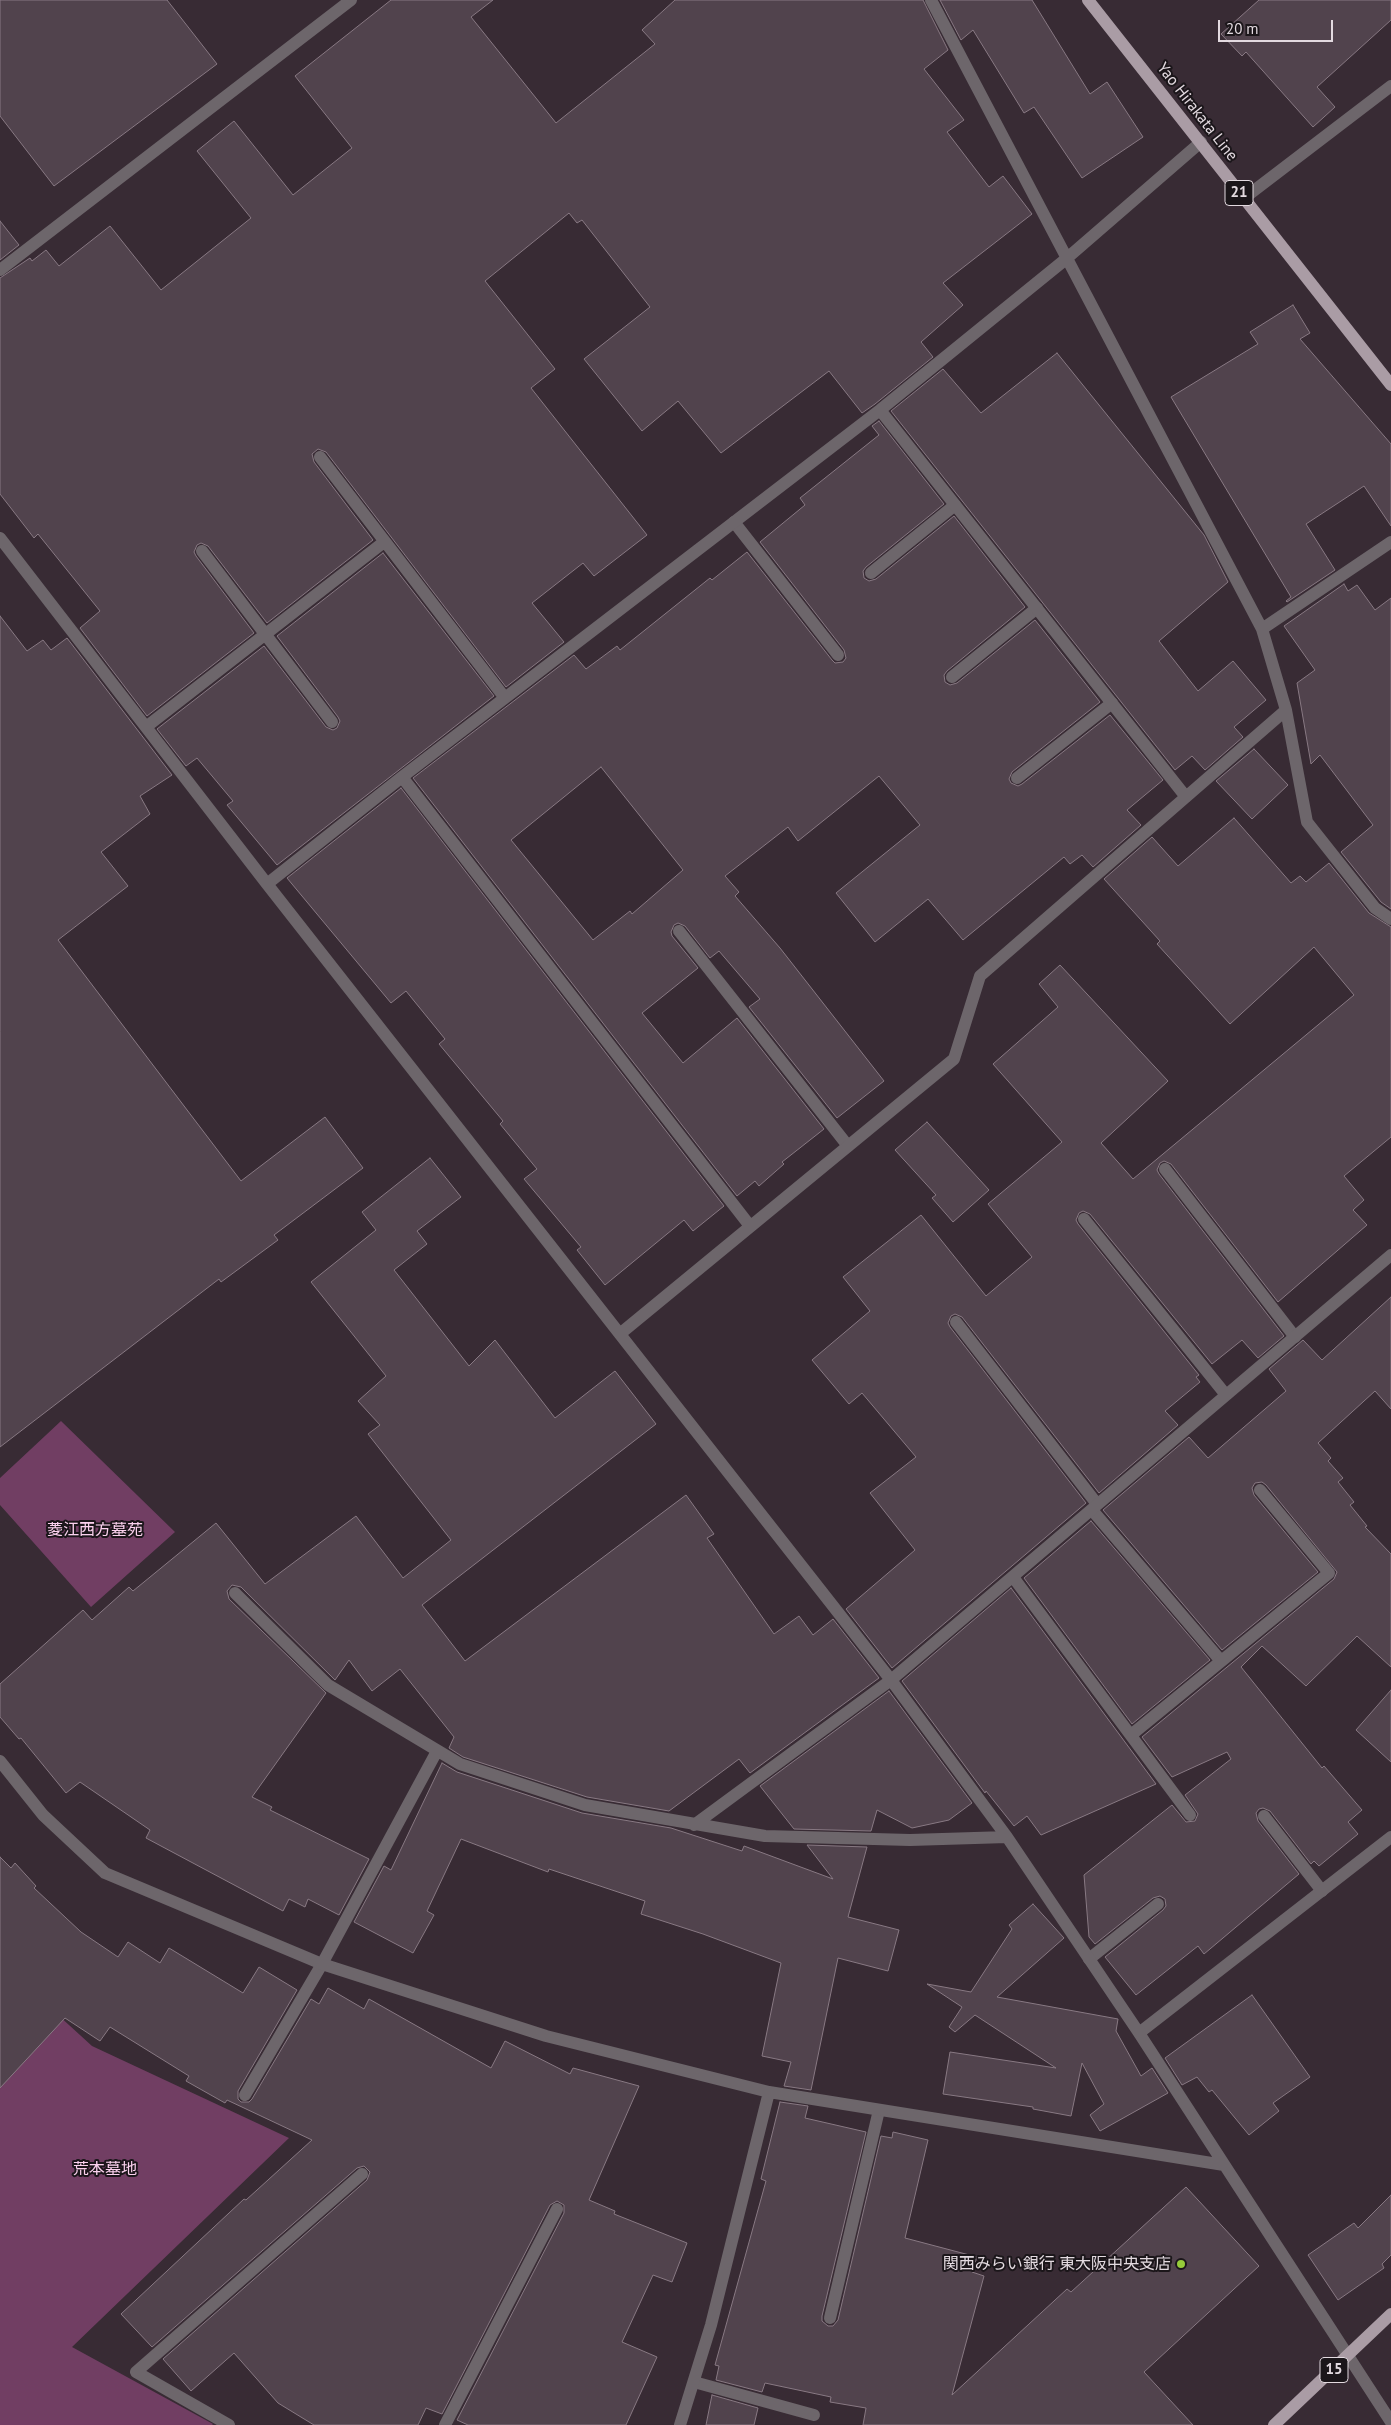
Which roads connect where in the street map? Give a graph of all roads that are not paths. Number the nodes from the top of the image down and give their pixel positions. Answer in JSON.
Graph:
{"nodes":[{"id":1,"x":351,"y":0,"type":"edge"},
{"id":2,"x":931,"y":0,"type":"edge"},
{"id":3,"x":1088,"y":0,"type":"edge"},
{"id":4,"x":1391,"y":86,"type":"edge"},
{"id":5,"x":1201,"y":142,"type":"junction"},
{"id":6,"x":1243,"y":199,"type":"junction"},
{"id":7,"x":1066,"y":259,"type":"junction"},
{"id":8,"x":0,"y":270,"type":"edge"},
{"id":9,"x":1391,"y":385,"type":"edge"},
{"id":10,"x":880,"y":410,"type":"junction"},
{"id":11,"x":320,"y":457,"type":"dead end"},
{"id":12,"x":955,"y":505,"type":"junction"},
{"id":13,"x":734,"y":522,"type":"junction"},
{"id":14,"x":0,"y":538,"type":"edge"},
{"id":15,"x":384,"y":542,"type":"junction"},
{"id":16,"x":1391,"y":542,"type":"edge"},
{"id":17,"x":202,"y":551,"type":"dead end"},
{"id":18,"x":872,"y":573,"type":"dead end"},
{"id":19,"x":1037,"y":608,"type":"junction"},
{"id":20,"x":1262,"y":629,"type":"junction"},
{"id":21,"x":265,"y":635,"type":"junction"},
{"id":22,"x":838,"y":655,"type":"dead end"},
{"id":23,"x":952,"y":677,"type":"dead end"},
{"id":24,"x":505,"y":698,"type":"junction"},
{"id":25,"x":1112,"y":703,"type":"junction"},
{"id":26,"x":1286,"y":710,"type":"junction"},
{"id":27,"x":332,"y":722,"type":"dead end"},
{"id":28,"x":146,"y":727,"type":"junction"},
{"id":29,"x":402,"y":777,"type":"junction"},
{"id":30,"x":1017,"y":778,"type":"dead end"},
{"id":31,"x":1186,"y":797,"type":"junction"},
{"id":32,"x":267,"y":884,"type":"junction"},
{"id":33,"x":1391,"y":919,"type":"edge"},
{"id":34,"x":679,"y":931,"type":"dead end"},
{"id":35,"x":848,"y":1146,"type":"junction"},
{"id":36,"x":1165,"y":1169,"type":"dead end"},
{"id":37,"x":1084,"y":1219,"type":"dead end"},
{"id":38,"x":750,"y":1226,"type":"junction"},
{"id":39,"x":1391,"y":1256,"type":"edge"},
{"id":40,"x":956,"y":1322,"type":"dead end"},
{"id":41,"x":621,"y":1333,"type":"junction"},
{"id":42,"x":1295,"y":1337,"type":"junction"},
{"id":43,"x":1226,"y":1395,"type":"junction"},
{"id":44,"x":1260,"y":1490,"type":"dead end"},
{"id":45,"x":1094,"y":1507,"type":"junction"},
{"id":46,"x":1013,"y":1577,"type":"junction"},
{"id":47,"x":235,"y":1593,"type":"dead end"},
{"id":48,"x":1221,"y":1661,"type":"junction"},
{"id":49,"x":891,"y":1680,"type":"junction"},
{"id":50,"x":1131,"y":1735,"type":"junction"},
{"id":51,"x":437,"y":1751,"type":"junction"},
{"id":52,"x":0,"y":1761,"type":"edge"},
{"id":53,"x":1190,"y":1814,"type":"dead end"},
{"id":54,"x":1264,"y":1816,"type":"dead end"},
{"id":55,"x":694,"y":1825,"type":"junction"},
{"id":56,"x":1007,"y":1837,"type":"junction"},
{"id":57,"x":1391,"y":1837,"type":"edge"},
{"id":58,"x":1322,"y":1891,"type":"junction"},
{"id":59,"x":1158,"y":1904,"type":"dead end"},
{"id":60,"x":1089,"y":1959,"type":"junction"},
{"id":61,"x":322,"y":1964,"type":"junction"},
{"id":62,"x":1139,"y":2033,"type":"junction"},
{"id":63,"x":770,"y":2092,"type":"junction"},
{"id":64,"x":245,"y":2095,"type":"dead end"},
{"id":65,"x":878,"y":2110,"type":"junction"},
{"id":66,"x":1224,"y":2165,"type":"junction"},
{"id":67,"x":362,"y":2174,"type":"dead end"},
{"id":68,"x":557,"y":2209,"type":"dead end"},
{"id":69,"x":1391,"y":2314,"type":"edge"},
{"id":70,"x":830,"y":2318,"type":"dead end"},
{"id":71,"x":1348,"y":2356,"type":"junction"},
{"id":72,"x":694,"y":2382,"type":"junction"},
{"id":73,"x":814,"y":2415,"type":"dead end"},
{"id":74,"x":1391,"y":2422,"type":"edge"},
{"id":75,"x":230,"y":2425,"type":"edge"},
{"id":76,"x":445,"y":2425,"type":"edge"},
{"id":77,"x":680,"y":2425,"type":"edge"},
{"id":78,"x":1274,"y":2425,"type":"edge"}],
"edges":[{"from":1,"to":8,"type":"street"},
{"from":2,"to":7,"type":"street"},
{"from":3,"to":5,"type":"main road","name":"Yao Hirakata Line","number":"21"},
{"from":4,"to":6,"type":"street"},
{"from":5,"to":6,"type":"main road","name":"Yao Hirakata Line","number":"21"},
{"from":5,"to":7,"type":"street"},
{"from":6,"to":9,"type":"main road","name":"Yao Hirakata Line","number":"21"},
{"from":7,"to":10,"type":"street"},
{"from":7,"to":20,"type":"street"},
{"from":10,"to":12,"type":"street"},
{"from":10,"to":13,"type":"street"},
{"from":11,"to":15,"type":"street"},
{"from":12,"to":18,"type":"street"},
{"from":12,"to":19,"type":"street"},
{"from":13,"to":22,"type":"street"},
{"from":13,"to":24,"type":"street"},
{"from":14,"to":28,"type":"street"},
{"from":15,"to":21,"type":"street"},
{"from":15,"to":24,"type":"street"},
{"from":16,"to":20,"type":"street"},
{"from":17,"to":21,"type":"street"},
{"from":19,"to":23,"type":"street"},
{"from":19,"to":25,"type":"street"},
{"from":20,"to":26,"type":"street"},
{"from":21,"to":27,"type":"street"},
{"from":21,"to":28,"type":"street"},
{"from":24,"to":29,"type":"street"},
{"from":25,"to":30,"type":"street"},
{"from":25,"to":31,"type":"street"},
{"from":26,"to":31,"type":"street"},
{"from":26,"to":33,"type":"street"},
{"from":28,"to":32,"type":"street"},
{"from":29,"to":32,"type":"street"},
{"from":29,"to":38,"type":"street"},
{"from":31,"to":35,"type":"street"},
{"from":32,"to":41,"type":"street"},
{"from":34,"to":35,"type":"street"},
{"from":35,"to":38,"type":"street"},
{"from":36,"to":42,"type":"street"},
{"from":37,"to":43,"type":"street"},
{"from":38,"to":41,"type":"street"},
{"from":39,"to":42,"type":"street"},
{"from":40,"to":45,"type":"street"},
{"from":41,"to":49,"type":"street"},
{"from":42,"to":43,"type":"street"},
{"from":43,"to":45,"type":"street"},
{"from":44,"to":48,"type":"street"},
{"from":45,"to":46,"type":"street"},
{"from":45,"to":48,"type":"street"},
{"from":46,"to":49,"type":"street"},
{"from":46,"to":50,"type":"street"},
{"from":47,"to":51,"type":"street"},
{"from":48,"to":50,"type":"street"},
{"from":49,"to":55,"type":"street"},
{"from":49,"to":56,"type":"street"},
{"from":50,"to":53,"type":"street"},
{"from":51,"to":55,"type":"street"},
{"from":51,"to":61,"type":"street"},
{"from":52,"to":61,"type":"street"},
{"from":54,"to":58,"type":"street"},
{"from":55,"to":56,"type":"street"},
{"from":56,"to":60,"type":"street"},
{"from":57,"to":58,"type":"street"},
{"from":58,"to":62,"type":"street"},
{"from":59,"to":60,"type":"street"},
{"from":60,"to":62,"type":"street"},
{"from":61,"to":63,"type":"street"},
{"from":61,"to":64,"type":"street"},
{"from":62,"to":66,"type":"street"},
{"from":63,"to":65,"type":"street"},
{"from":63,"to":72,"type":"street"},
{"from":65,"to":66,"type":"street"},
{"from":65,"to":70,"type":"street"},
{"from":66,"to":71,"type":"street"},
{"from":67,"to":75,"type":"street"},
{"from":68,"to":76,"type":"street"},
{"from":69,"to":71,"type":"main road","number":"15"},
{"from":71,"to":74,"type":"street"},
{"from":71,"to":78,"type":"main road","number":"15"},
{"from":72,"to":73,"type":"street"},
{"from":72,"to":77,"type":"street"}]}
